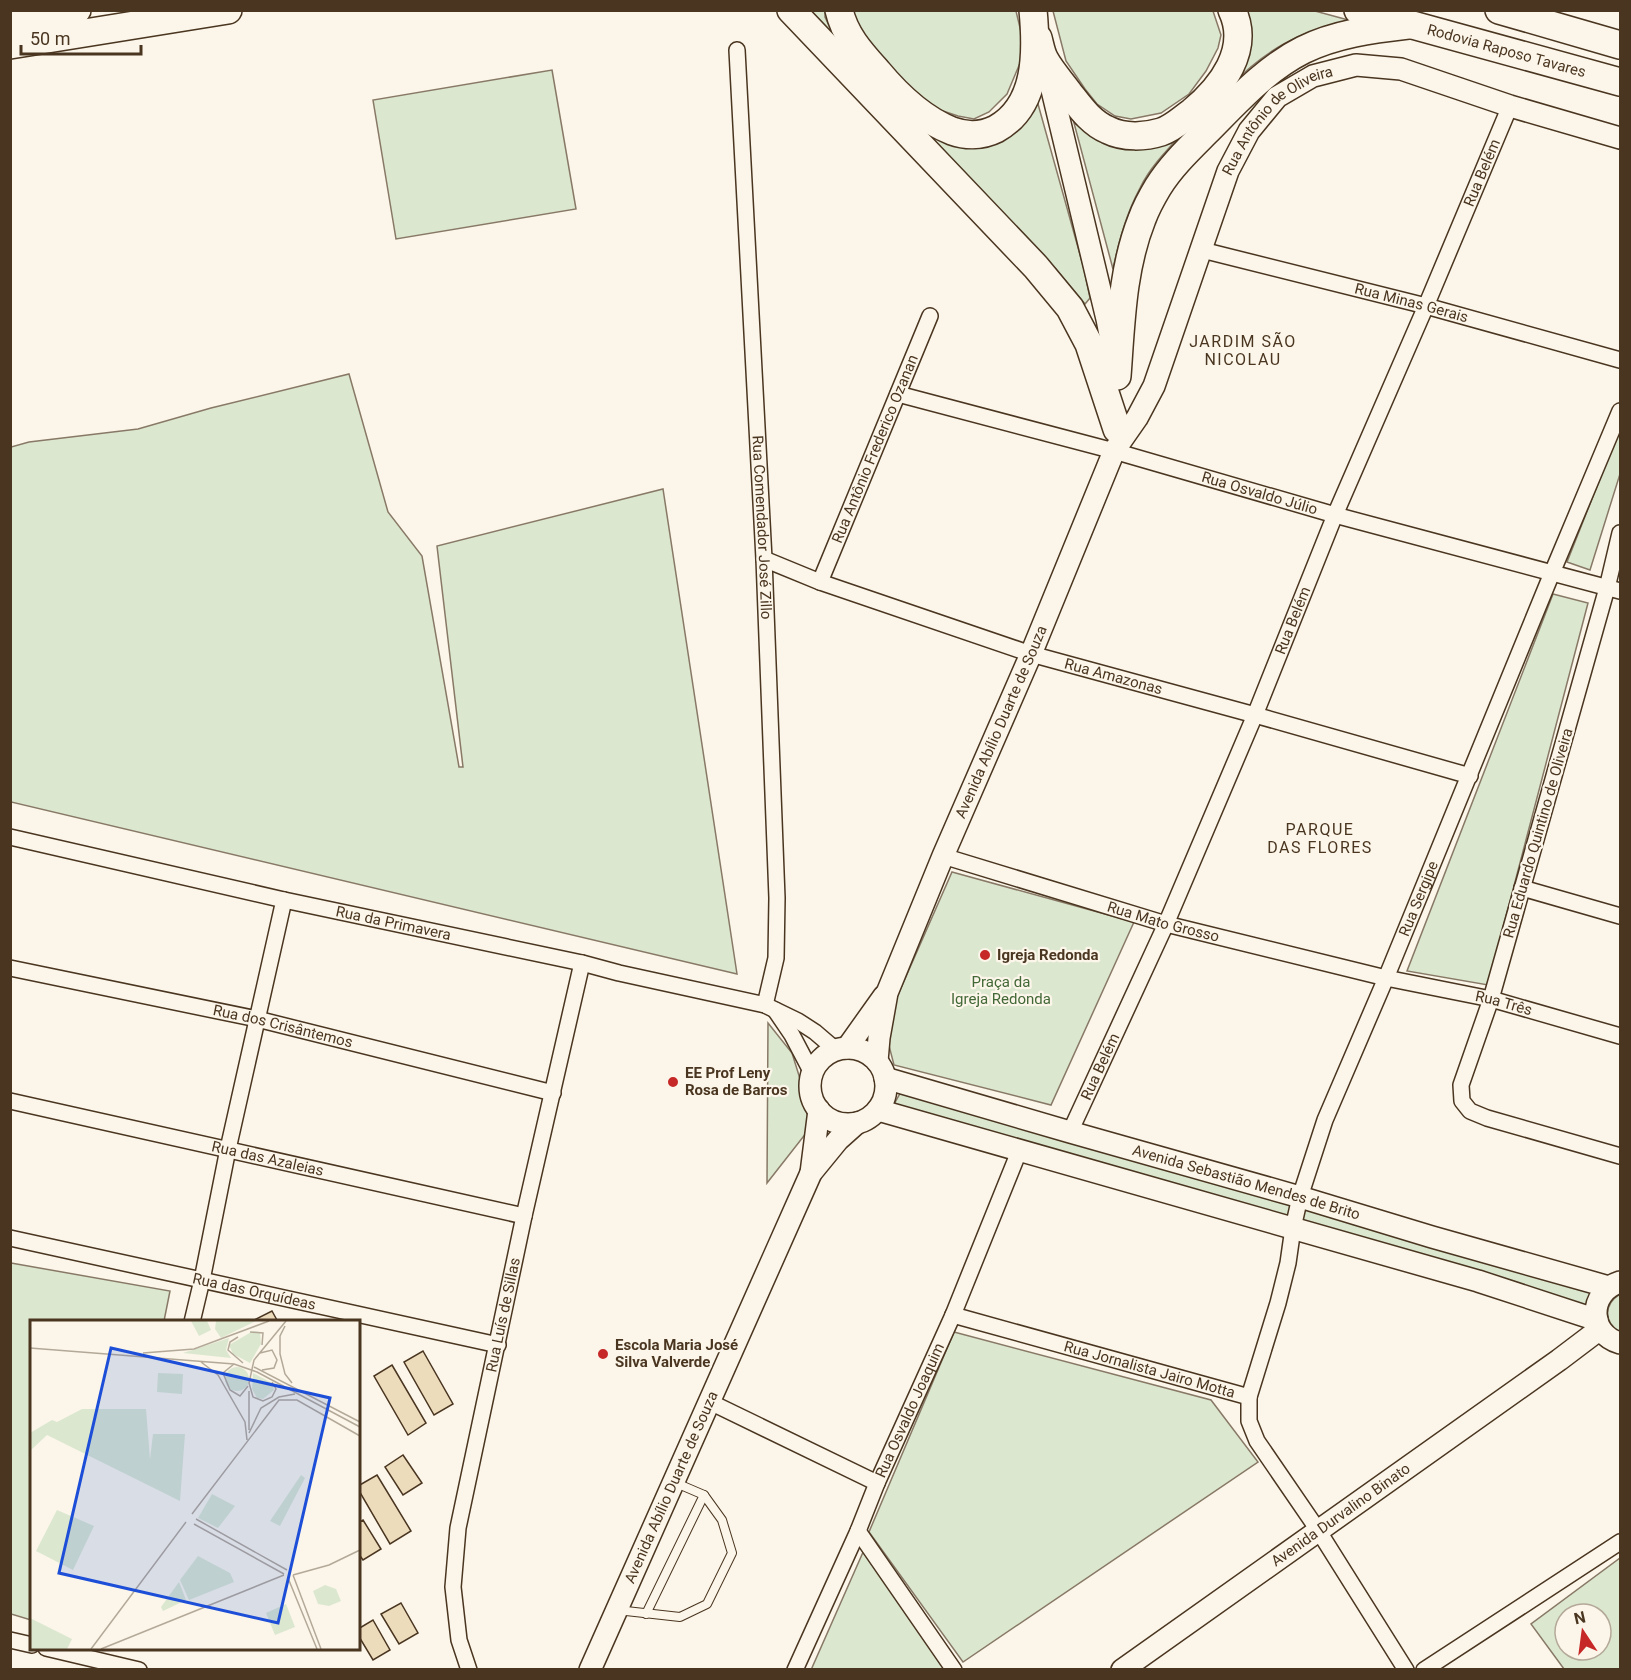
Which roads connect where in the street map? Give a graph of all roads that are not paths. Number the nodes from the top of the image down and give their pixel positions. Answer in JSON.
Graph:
{"nodes":[{"id":1,"x":77,"y":10,"type":"edge"},
{"id":2,"x":228,"y":10,"type":"edge"},
{"id":3,"x":791,"y":10,"type":"edge"},
{"id":4,"x":840,"y":10,"type":"edge"},
{"id":5,"x":1232,"y":10,"type":"edge"},
{"id":6,"x":1358,"y":10,"type":"edge"},
{"id":7,"x":1500,"y":10,"type":"edge"},
{"id":8,"x":1033,"y":16,"type":"edge"},
{"id":9,"x":10,"y":21,"type":"edge"},
{"id":10,"x":1408,"y":25,"type":"junction"},
{"id":11,"x":10,"y":45,"type":"edge"},
{"id":12,"x":1620,"y":45,"type":"edge"},
{"id":13,"x":737,"y":50,"type":"dead end"},
{"id":14,"x":1044,"y":59,"type":"junction"},
{"id":15,"x":1620,"y":82,"type":"edge"},
{"id":16,"x":1510,"y":106,"type":"junction"},
{"id":17,"x":1620,"y":138,"type":"edge"},
{"id":18,"x":1202,"y":250,"type":"junction"},
{"id":19,"x":1426,"y":306,"type":"junction"},
{"id":20,"x":930,"y":316,"type":"dead end"},
{"id":21,"x":1620,"y":360,"type":"edge"},
{"id":22,"x":1117,"y":376,"type":"junction"},
{"id":23,"x":898,"y":394,"type":"junction"},
{"id":24,"x":1620,"y":411,"type":"edge"},
{"id":25,"x":1115,"y":440,"type":"junction"},
{"id":26,"x":1335,"y":515,"type":"junction"},
{"id":27,"x":1620,"y":533,"type":"edge"},
{"id":28,"x":764,"y":559,"type":"junction"},
{"id":29,"x":1552,"y":573,"type":"junction"},
{"id":30,"x":820,"y":582,"type":"junction"},
{"id":31,"x":1614,"y":590,"type":"edge"},
{"id":32,"x":1031,"y":654,"type":"junction"},
{"id":33,"x":1255,"y":715,"type":"junction"},
{"id":34,"x":1470,"y":776,"type":"junction"},
{"id":35,"x":10,"y":837,"type":"edge"},
{"id":36,"x":943,"y":856,"type":"junction"},
{"id":37,"x":1522,"y":888,"type":"junction"},
{"id":38,"x":284,"y":900,"type":"junction"},
{"id":39,"x":1620,"y":916,"type":"edge"},
{"id":40,"x":1166,"y":924,"type":"junction"},
{"id":41,"x":582,"y":963,"type":"junction"},
{"id":42,"x":10,"y":968,"type":"edge"},
{"id":43,"x":1386,"y":978,"type":"junction"},
{"id":44,"x":887,"y":993,"type":"junction"},
{"id":45,"x":1491,"y":999,"type":"junction"},
{"id":46,"x":770,"y":1008,"type":"junction"},
{"id":47,"x":257,"y":1019,"type":"junction"},
{"id":48,"x":1620,"y":1036,"type":"edge"},
{"id":49,"x":841,"y":1049,"type":"junction"},
{"id":50,"x":881,"y":1069,"type":"junction"},
{"id":51,"x":812,"y":1073,"type":"junction"},
{"id":52,"x":553,"y":1093,"type":"junction"},
{"id":53,"x":10,"y":1101,"type":"edge"},
{"id":54,"x":819,"y":1110,"type":"junction"},
{"id":55,"x":878,"y":1110,"type":"junction"},
{"id":56,"x":857,"y":1123,"type":"junction"},
{"id":57,"x":1070,"y":1132,"type":"junction"},
{"id":58,"x":228,"y":1149,"type":"junction"},
{"id":59,"x":1020,"y":1149,"type":"junction"},
{"id":60,"x":1620,"y":1156,"type":"edge"},
{"id":61,"x":811,"y":1173,"type":"junction"},
{"id":62,"x":1300,"y":1197,"type":"junction"},
{"id":63,"x":524,"y":1216,"type":"junction"},
{"id":64,"x":1293,"y":1228,"type":"junction"},
{"id":65,"x":10,"y":1238,"type":"edge"},
{"id":66,"x":202,"y":1280,"type":"junction"},
{"id":67,"x":1615,"y":1284,"type":"edge"},
{"id":68,"x":953,"y":1315,"type":"junction"},
{"id":69,"x":192,"y":1320,"type":"edge"},
{"id":70,"x":1608,"y":1333,"type":"edge"},
{"id":71,"x":498,"y":1345,"type":"junction"},
{"id":72,"x":1249,"y":1397,"type":"junction"},
{"id":73,"x":710,"y":1402,"type":"junction"},
{"id":74,"x":674,"y":1482,"type":"junction"},
{"id":75,"x":877,"y":1483,"type":"junction"},
{"id":76,"x":704,"y":1495,"type":"junction"},
{"id":77,"x":1318,"y":1530,"type":"junction"},
{"id":78,"x":858,"y":1531,"type":"junction"},
{"id":79,"x":1620,"y":1542,"type":"edge"},
{"id":80,"x":616,"y":1610,"type":"junction"},
{"id":81,"x":646,"y":1614,"type":"junction"},
{"id":82,"x":10,"y":1640,"type":"edge"},
{"id":83,"x":30,"y":1645,"type":"edge"},
{"id":84,"x":53,"y":1650,"type":"edge"},
{"id":85,"x":115,"y":1650,"type":"edge"},
{"id":86,"x":111,"y":1667,"type":"edge"},
{"id":87,"x":140,"y":1670,"type":"edge"},
{"id":88,"x":469,"y":1670,"type":"edge"},
{"id":89,"x":590,"y":1670,"type":"edge"},
{"id":90,"x":795,"y":1670,"type":"edge"},
{"id":91,"x":954,"y":1670,"type":"edge"},
{"id":92,"x":1122,"y":1670,"type":"edge"},
{"id":93,"x":1406,"y":1670,"type":"edge"},
{"id":94,"x":1424,"y":1670,"type":"edge"}],
"edges":[{"from":1,"to":9,"type":"highway"},
{"from":2,"to":11,"type":"highway"},
{"from":3,"to":25,"type":"highway"},
{"from":4,"to":8,"type":"highway"},
{"from":5,"to":14,"type":"highway"},
{"from":6,"to":10,"type":"highway","name":"Rodovia Raposo Tavares"},
{"from":7,"to":12,"type":"highway"},
{"from":8,"to":14,"type":"highway"},
{"from":10,"to":15,"type":"highway","name":"Rodovia Raposo Tavares"},
{"from":10,"to":22,"type":"highway"},
{"from":13,"to":28,"type":"street","name":"Rua Comendador José Zillo"},
{"from":14,"to":22,"type":"main road"},
{"from":16,"to":17,"type":"main road","name":"Rua Antônio de Oliveira"},
{"from":16,"to":18,"type":"main road","name":"Rua Antônio de Oliveira"},
{"from":16,"to":19,"type":"street","name":"Rua Belém"},
{"from":18,"to":19,"type":"street","name":"Rua Minas Gerais"},
{"from":18,"to":25,"type":"main road","name":"Rua Antônio de Oliveira"},
{"from":19,"to":21,"type":"street","name":"Rua Minas Gerais"},
{"from":19,"to":26,"type":"street","name":"Rua Belém"},
{"from":20,"to":23,"type":"street","name":"Rua Antônio Frederico Ozanan"},
{"from":22,"to":25,"type":"main road"},
{"from":23,"to":25,"type":"street","name":"Rua Osvaldo Júlio"},
{"from":23,"to":30,"type":"street","name":"Rua Antônio Frederico Ozanan"},
{"from":24,"to":29,"type":"street","name":"Rua Sergipe"},
{"from":25,"to":26,"type":"street","name":"Rua Osvaldo Júlio"},
{"from":25,"to":32,"type":"main road","name":"Avenida Abílio Duarte de Souza"},
{"from":26,"to":29,"type":"street","name":"Rua Osvaldo Júlio"},
{"from":26,"to":33,"type":"street","name":"Rua Belém"},
{"from":27,"to":31,"type":"street","name":"Rua Eduardo Quintino de Oliveira"},
{"from":28,"to":30,"type":"street","name":"Rua Amazonas"},
{"from":28,"to":46,"type":"street","name":"Rua Comendador José Zillo"},
{"from":29,"to":31,"type":"street","name":"Rua Osvaldo Júlio"},
{"from":29,"to":34,"type":"street","name":"Rua Sergipe"},
{"from":30,"to":32,"type":"street","name":"Rua Amazonas"},
{"from":31,"to":37,"type":"street","name":"Rua Eduardo Quintino de Oliveira"},
{"from":32,"to":33,"type":"street","name":"Rua Amazonas"},
{"from":32,"to":36,"type":"main road","name":"Avenida Abílio Duarte de Souza"},
{"from":33,"to":34,"type":"street","name":"Rua Amazonas"},
{"from":33,"to":40,"type":"street","name":"Rua Belém"},
{"from":34,"to":43,"type":"street","name":"Rua Sergipe"},
{"from":35,"to":38,"type":"street","name":"Rua da Primavera"},
{"from":36,"to":40,"type":"street","name":"Rua Mato Grosso"},
{"from":36,"to":44,"type":"main road","name":"Avenida Abílio Duarte de Souza"},
{"from":37,"to":39,"type":"street"},
{"from":37,"to":45,"type":"street","name":"Rua Eduardo Quintino de Oliveira"},
{"from":38,"to":41,"type":"street","name":"Rua da Primavera"},
{"from":38,"to":47,"type":"street"},
{"from":40,"to":43,"type":"street","name":"Rua Mato Grosso"},
{"from":40,"to":57,"type":"street","name":"Rua Belém"},
{"from":41,"to":46,"type":"street","name":"Rua da Primavera"},
{"from":41,"to":52,"type":"street","name":"Rua Luís de Sillas"},
{"from":42,"to":47,"type":"street","name":"Rua dos Crisântemos"},
{"from":43,"to":45,"type":"street","name":"Rua Três"},
{"from":43,"to":62,"type":"street","name":"Rua Sergipe"},
{"from":44,"to":49,"type":"main road","name":"Avenida Abílio Duarte de Souza"},
{"from":44,"to":50,"type":"main road","name":"Avenida Abílio Duarte de Souza"},
{"from":45,"to":48,"type":"street","name":"Rua Três"},
{"from":45,"to":60,"type":"street","name":"Rua Eduardo Quintino de Oliveira"},
{"from":46,"to":49,"type":"street","name":"Rua da Primavera"},
{"from":46,"to":51,"type":"street"},
{"from":47,"to":52,"type":"street","name":"Rua dos Crisântemos"},
{"from":47,"to":58,"type":"street"},
{"from":49,"to":50,"type":"main road"},
{"from":49,"to":51,"type":"main road"},
{"from":50,"to":55,"type":"main road"},
{"from":50,"to":57,"type":"main road","name":"Avenida Sebastião Mendes de Brito"},
{"from":51,"to":54,"type":"main road"},
{"from":52,"to":63,"type":"street","name":"Rua Luís de Sillas"},
{"from":53,"to":58,"type":"street","name":"Rua das Azaleias"},
{"from":54,"to":56,"type":"main road"},
{"from":54,"to":61,"type":"main road","name":"Avenida Abílio Duarte de Souza"},
{"from":55,"to":56,"type":"main road"},
{"from":55,"to":59,"type":"main road","name":"Avenida Sebastião Mendes de Brito"},
{"from":56,"to":61,"type":"main road","name":"Avenida Abílio Duarte de Souza"},
{"from":57,"to":62,"type":"main road","name":"Avenida Sebastião Mendes de Brito"},
{"from":58,"to":63,"type":"street","name":"Rua das Azaleias"},
{"from":58,"to":66,"type":"street"},
{"from":59,"to":64,"type":"main road","name":"Avenida Sebastião Mendes de Brito"},
{"from":59,"to":68,"type":"street","name":"Rua Osvaldo Joaquim"},
{"from":61,"to":73,"type":"main road","name":"Avenida Abílio Duarte de Souza"},
{"from":62,"to":64,"type":"street","name":"Rua Sergipe"},
{"from":62,"to":67,"type":"main road","name":"Avenida Sebastião Mendes de Brito"},
{"from":63,"to":71,"type":"street","name":"Rua Luís de Sillas"},
{"from":64,"to":70,"type":"main road","name":"Avenida Sebastião Mendes de Brito"},
{"from":64,"to":72,"type":"street","name":"Rua Sergipe"},
{"from":65,"to":66,"type":"street","name":"Rua das Orquídeas"},
{"from":66,"to":69,"type":"street"},
{"from":66,"to":71,"type":"street","name":"Rua das Orquídeas"},
{"from":67,"to":70,"type":"main road"},
{"from":68,"to":72,"type":"street","name":"Rua Jornalista Jairo Motta"},
{"from":68,"to":75,"type":"street","name":"Rua Osvaldo Joaquim"},
{"from":70,"to":77,"type":"main road","name":"Avenida Durvalino Binato"},
{"from":71,"to":88,"type":"street","name":"Rua Luís de Sillas"},
{"from":72,"to":77,"type":"street","name":"Rua Jornalista Jairo Motta"},
{"from":73,"to":74,"type":"main road","name":"Avenida Abílio Duarte de Souza"},
{"from":73,"to":75,"type":"street"},
{"from":74,"to":76,"type":"lane"},
{"from":74,"to":80,"type":"main road","name":"Avenida Abílio Duarte de Souza"},
{"from":75,"to":78,"type":"street","name":"Rua Osvaldo Joaquim"},
{"from":76,"to":81,"type":"lane"},
{"from":76,"to":81,"type":"lane"},
{"from":77,"to":92,"type":"main road","name":"Avenida Durvalino Binato"},
{"from":77,"to":93,"type":"street","name":"Rua Jornalista Jairo Motta"},
{"from":78,"to":90,"type":"street","name":"Rua Osvaldo Joaquim"},
{"from":78,"to":91,"type":"street"},
{"from":79,"to":94,"type":"street"},
{"from":80,"to":81,"type":"lane"},
{"from":80,"to":89,"type":"main road","name":"Avenida Abílio Duarte de Souza"},
{"from":82,"to":83,"type":"street"},
{"from":84,"to":86,"type":"street"},
{"from":85,"to":86,"type":"street"},
{"from":86,"to":87,"type":"street"}]}
